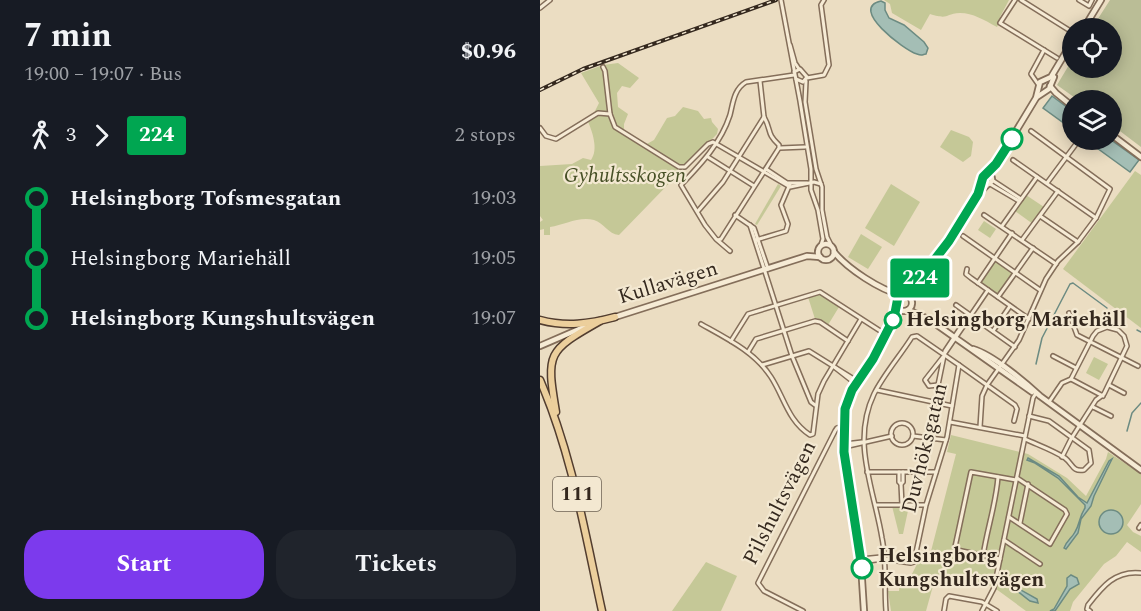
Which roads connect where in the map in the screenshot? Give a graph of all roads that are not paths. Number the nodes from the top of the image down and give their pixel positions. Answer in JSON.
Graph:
{"nodes":[{"id":1,"x":550,"y":0,"type":"edge"},
{"id":2,"x":781,"y":0,"type":"edge"},
{"id":3,"x":824,"y":0,"type":"edge"},
{"id":4,"x":1014,"y":0,"type":"edge"},
{"id":5,"x":1021,"y":0,"type":"edge"},
{"id":6,"x":1079,"y":0,"type":"edge"},
{"id":7,"x":1092,"y":0,"type":"edge"},
{"id":8,"x":1100,"y":0,"type":"edge"},
{"id":9,"x":540,"y":8,"type":"edge"},
{"id":10,"x":1088,"y":18,"type":"edge"},
{"id":11,"x":1062,"y":26,"type":"edge"},
{"id":12,"x":788,"y":38,"type":"junction"},
{"id":13,"x":1044,"y":50,"type":"junction"},
{"id":14,"x":1057,"y":58,"type":"dead end"},
{"id":15,"x":1062,"y":59,"type":"edge"},
{"id":16,"x":1062,"y":64,"type":"edge"},
{"id":17,"x":603,"y":67,"type":"dead end"},
{"id":18,"x":799,"y":69,"type":"junction"},
{"id":19,"x":795,"y":75,"type":"junction"},
{"id":20,"x":1035,"y":78,"type":"junction"},
{"id":21,"x":806,"y":79,"type":"junction"},
{"id":22,"x":1044,"y":80,"type":"junction"},
{"id":23,"x":760,"y":81,"type":"junction"},
{"id":24,"x":1039,"y":87,"type":"junction"},
{"id":25,"x":1048,"y":88,"type":"junction"},
{"id":26,"x":1036,"y":98,"type":"junction"},
{"id":27,"x":1062,"y":98,"type":"edge"},
{"id":28,"x":610,"y":114,"type":"junction"},
{"id":29,"x":764,"y":117,"type":"junction"},
{"id":30,"x":540,"y":129,"type":"edge"},
{"id":31,"x":1031,"y":131,"type":"dead end"},
{"id":32,"x":716,"y":143,"type":"junction"},
{"id":33,"x":1122,"y":143,"type":"edge"},
{"id":34,"x":805,"y":147,"type":"dead end"},
{"id":35,"x":779,"y":148,"type":"junction"},
{"id":36,"x":1072,"y":150,"type":"edge"},
{"id":37,"x":1067,"y":156,"type":"junction"},
{"id":38,"x":707,"y":157,"type":"junction"},
{"id":39,"x":739,"y":157,"type":"junction"},
{"id":40,"x":1141,"y":157,"type":"edge"},
{"id":41,"x":1013,"y":160,"type":"dead end"},
{"id":42,"x":765,"y":170,"type":"junction"},
{"id":43,"x":730,"y":171,"type":"junction"},
{"id":44,"x":1037,"y":177,"type":"junction"},
{"id":45,"x":988,"y":180,"type":"junction"},
{"id":46,"x":1047,"y":183,"type":"junction"},
{"id":47,"x":811,"y":184,"type":"junction"},
{"id":48,"x":821,"y":184,"type":"junction"},
{"id":49,"x":790,"y":185,"type":"junction"},
{"id":50,"x":754,"y":186,"type":"junction"},
{"id":51,"x":822,"y":190,"type":"junction"},
{"id":52,"x":1058,"y":191,"type":"junction"},
{"id":53,"x":812,"y":192,"type":"junction"},
{"id":54,"x":1021,"y":200,"type":"junction"},
{"id":55,"x":698,"y":211,"type":"junction"},
{"id":56,"x":735,"y":215,"type":"junction"},
{"id":57,"x":984,"y":215,"type":"dead end"},
{"id":58,"x":1040,"y":216,"type":"junction"},
{"id":59,"x":1096,"y":218,"type":"junction"},
{"id":60,"x":1002,"y":226,"type":"junction"},
{"id":61,"x":1012,"y":233,"type":"junction"},
{"id":62,"x":963,"y":236,"type":"dead end"},
{"id":63,"x":757,"y":239,"type":"junction"},
{"id":64,"x":718,"y":240,"type":"junction"},
{"id":65,"x":1022,"y":240,"type":"junction"},
{"id":66,"x":1078,"y":242,"type":"junction"},
{"id":67,"x":831,"y":245,"type":"junction"},
{"id":68,"x":820,"y":247,"type":"junction"},
{"id":69,"x":1033,"y":248,"type":"junction"},
{"id":70,"x":730,"y":251,"type":"dead end"},
{"id":71,"x":834,"y":252,"type":"junction"},
{"id":72,"x":807,"y":256,"type":"junction"},
{"id":73,"x":820,"y":257,"type":"junction"},
{"id":74,"x":995,"y":258,"type":"junction"},
{"id":75,"x":830,"y":259,"type":"junction"},
{"id":76,"x":844,"y":263,"type":"junction"},
{"id":77,"x":1056,"y":264,"type":"junction"},
{"id":78,"x":766,"y":269,"type":"junction"},
{"id":79,"x":967,"y":269,"type":"dead end"},
{"id":80,"x":1016,"y":273,"type":"junction"},
{"id":81,"x":978,"y":283,"type":"junction"},
{"id":82,"x":915,"y":285,"type":"junction"},
{"id":83,"x":884,"y":289,"type":"junction"},
{"id":84,"x":988,"y":290,"type":"junction"},
{"id":85,"x":1040,"y":290,"type":"junction"},
{"id":86,"x":902,"y":295,"type":"junction"},
{"id":87,"x":998,"y":297,"type":"junction"},
{"id":88,"x":912,"y":301,"type":"junction"},
{"id":89,"x":896,"y":304,"type":"junction"},
{"id":90,"x":776,"y":305,"type":"junction"},
{"id":91,"x":956,"y":305,"type":"dead end"},
{"id":92,"x":1010,"y":306,"type":"junction"},
{"id":93,"x":907,"y":310,"type":"junction"},
{"id":94,"x":1069,"y":312,"type":"dead end"},
{"id":95,"x":922,"y":315,"type":"junction"},
{"id":96,"x":971,"y":316,"type":"junction"},
{"id":97,"x":615,"y":317,"type":"junction"},
{"id":98,"x":894,"y":318,"type":"junction"},
{"id":99,"x":861,"y":319,"type":"junction"},
{"id":100,"x":1029,"y":319,"type":"junction"},
{"id":101,"x":540,"y":320,"type":"edge"},
{"id":102,"x":600,"y":321,"type":"junction"},
{"id":103,"x":700,"y":324,"type":"dead end"},
{"id":104,"x":784,"y":331,"type":"junction"},
{"id":105,"x":993,"y":331,"type":"junction"},
{"id":106,"x":885,"y":334,"type":"junction"},
{"id":107,"x":956,"y":337,"type":"junction"},
{"id":108,"x":731,"y":341,"type":"junction"},
{"id":109,"x":848,"y":341,"type":"junction"},
{"id":110,"x":1090,"y":341,"type":"junction"},
{"id":111,"x":540,"y":346,"type":"edge"},
{"id":112,"x":1015,"y":347,"type":"junction"},
{"id":113,"x":748,"y":353,"type":"junction"},
{"id":114,"x":792,"y":356,"type":"junction"},
{"id":115,"x":943,"y":356,"type":"junction"},
{"id":116,"x":1053,"y":356,"type":"dead end"},
{"id":117,"x":1123,"y":358,"type":"junction"},
{"id":118,"x":959,"y":365,"type":"junction"},
{"id":119,"x":762,"y":366,"type":"junction"},
{"id":120,"x":833,"y":366,"type":"junction"},
{"id":121,"x":1138,"y":366,"type":"dead end"},
{"id":122,"x":1000,"y":368,"type":"junction"},
{"id":123,"x":1076,"y":368,"type":"junction"},
{"id":124,"x":1071,"y":379,"type":"junction"},
{"id":125,"x":540,"y":380,"type":"edge"},
{"id":126,"x":857,"y":383,"type":"junction"},
{"id":127,"x":987,"y":385,"type":"junction"},
{"id":128,"x":1109,"y":385,"type":"junction"},
{"id":129,"x":540,"y":389,"type":"edge"},
{"id":130,"x":876,"y":390,"type":"junction"},
{"id":131,"x":1125,"y":393,"type":"dead end"},
{"id":132,"x":1037,"y":394,"type":"junction"},
{"id":133,"x":1103,"y":396,"type":"junction"},
{"id":134,"x":1048,"y":402,"type":"junction"},
{"id":135,"x":816,"y":405,"type":"junction"},
{"id":136,"x":952,"y":406,"type":"junction"},
{"id":137,"x":1093,"y":407,"type":"junction"},
{"id":138,"x":1029,"y":416,"type":"junction"},
{"id":139,"x":1111,"y":416,"type":"dead end"},
{"id":140,"x":1014,"y":421,"type":"dead end"},
{"id":141,"x":950,"y":422,"type":"junction"},
{"id":142,"x":1080,"y":425,"type":"junction"},
{"id":143,"x":843,"y":426,"type":"junction"},
{"id":144,"x":980,"y":427,"type":"junction"},
{"id":145,"x":562,"y":436,"type":"junction"},
{"id":146,"x":892,"y":436,"type":"junction"},
{"id":147,"x":913,"y":436,"type":"junction"},
{"id":148,"x":1025,"y":437,"type":"junction"},
{"id":149,"x":1072,"y":437,"type":"junction"},
{"id":150,"x":946,"y":440,"type":"junction"},
{"id":151,"x":864,"y":442,"type":"junction"},
{"id":152,"x":843,"y":445,"type":"junction"},
{"id":153,"x":1062,"y":457,"type":"junction"},
{"id":154,"x":1141,"y":470,"type":"edge"},
{"id":155,"x":867,"y":472,"type":"junction"},
{"id":156,"x":901,"y":472,"type":"junction"},
{"id":157,"x":936,"y":472,"type":"junction"},
{"id":158,"x":998,"y":477,"type":"junction"},
{"id":159,"x":1017,"y":479,"type":"junction"},
{"id":160,"x":1028,"y":484,"type":"junction"},
{"id":161,"x":926,"y":504,"type":"junction"},
{"id":162,"x":876,"y":505,"type":"junction"},
{"id":163,"x":902,"y":505,"type":"junction"},
{"id":164,"x":1009,"y":516,"type":"junction"},
{"id":165,"x":1019,"y":524,"type":"junction"},
{"id":166,"x":1004,"y":540,"type":"junction"},
{"id":167,"x":983,"y":556,"type":"junction"},
{"id":168,"x":884,"y":559,"type":"junction"},
{"id":169,"x":1000,"y":559,"type":"junction"},
{"id":170,"x":861,"y":560,"type":"junction"},
{"id":171,"x":1040,"y":564,"type":"dead end"},
{"id":172,"x":1141,"y":573,"type":"edge"},
{"id":173,"x":986,"y":604,"type":"junction"},
{"id":174,"x":600,"y":611,"type":"edge"},
{"id":175,"x":803,"y":611,"type":"edge"},
{"id":176,"x":864,"y":611,"type":"edge"},
{"id":177,"x":886,"y":611,"type":"edge"},
{"id":178,"x":944,"y":611,"type":"edge"},
{"id":179,"x":982,"y":611,"type":"edge"},
{"id":180,"x":997,"y":611,"type":"edge"},
{"id":181,"x":1090,"y":611,"type":"edge"}],
"edges":[{"from":1,"to":9,"type":"street"},
{"from":2,"to":12,"type":"street"},
{"from":3,"to":21,"type":"street"},
{"from":4,"to":13,"type":"street"},
{"from":5,"to":11,"type":"street"},
{"from":6,"to":7,"type":"street"},
{"from":8,"to":10,"type":"street"},
{"from":12,"to":18,"type":"street"},
{"from":12,"to":19,"type":"street"},
{"from":13,"to":14,"type":"street"},
{"from":13,"to":20,"type":"street"},
{"from":15,"to":22,"type":"street"},
{"from":16,"to":25,"type":"street"},
{"from":17,"to":28,"type":"street"},
{"from":18,"to":19,"type":"street"},
{"from":18,"to":21,"type":"street"},
{"from":19,"to":21,"type":"street"},
{"from":19,"to":23,"type":"street"},
{"from":19,"to":47,"type":"street"},
{"from":20,"to":22,"type":"street"},
{"from":20,"to":24,"type":"street"},
{"from":21,"to":48,"type":"street"},
{"from":22,"to":24,"type":"street"},
{"from":22,"to":25,"type":"street"},
{"from":23,"to":29,"type":"street"},
{"from":23,"to":32,"type":"street"},
{"from":24,"to":25,"type":"street"},
{"from":24,"to":26,"type":"street"},
{"from":25,"to":26,"type":"street"},
{"from":25,"to":27,"type":"street"},
{"from":26,"to":45,"type":"street"},
{"from":28,"to":30,"type":"street"},
{"from":28,"to":32,"type":"street"},
{"from":29,"to":35,"type":"street"},
{"from":29,"to":39,"type":"street"},
{"from":31,"to":37,"type":"street"},
{"from":32,"to":38,"type":"street"},
{"from":32,"to":39,"type":"street"},
{"from":33,"to":40,"type":"street"},
{"from":34,"to":35,"type":"street"},
{"from":35,"to":42,"type":"street"},
{"from":36,"to":37,"type":"street"},
{"from":37,"to":46,"type":"street"},
{"from":37,"to":59,"type":"street"},
{"from":38,"to":43,"type":"street"},
{"from":38,"to":55,"type":"street"},
{"from":39,"to":42,"type":"street"},
{"from":39,"to":43,"type":"street"},
{"from":41,"to":44,"type":"street"},
{"from":42,"to":49,"type":"street"},
{"from":42,"to":50,"type":"street"},
{"from":43,"to":50,"type":"street"},
{"from":43,"to":55,"type":"street"},
{"from":44,"to":46,"type":"street"},
{"from":44,"to":54,"type":"street"},
{"from":45,"to":54,"type":"street"},
{"from":45,"to":82,"type":"street"},
{"from":46,"to":52,"type":"street"},
{"from":47,"to":48,"type":"street"},
{"from":47,"to":49,"type":"street"},
{"from":47,"to":53,"type":"street"},
{"from":48,"to":51,"type":"street"},
{"from":49,"to":63,"type":"street"},
{"from":50,"to":56,"type":"street"},
{"from":51,"to":53,"type":"street"},
{"from":51,"to":67,"type":"street"},
{"from":52,"to":58,"type":"street"},
{"from":52,"to":59,"type":"street"},
{"from":53,"to":68,"type":"street"},
{"from":54,"to":60,"type":"street"},
{"from":55,"to":64,"type":"street"},
{"from":56,"to":63,"type":"street"},
{"from":56,"to":64,"type":"street"},
{"from":57,"to":60,"type":"street"},
{"from":58,"to":65,"type":"street"},
{"from":58,"to":66,"type":"street"},
{"from":59,"to":66,"type":"street"},
{"from":60,"to":61,"type":"street"},
{"from":61,"to":65,"type":"street"},
{"from":61,"to":74,"type":"street"},
{"from":62,"to":74,"type":"street"},
{"from":63,"to":78,"type":"street"},
{"from":64,"to":70,"type":"street"},
{"from":65,"to":69,"type":"street"},
{"from":66,"to":77,"type":"street"},
{"from":67,"to":68,"type":"street"},
{"from":67,"to":71,"type":"street","name":"Kullavägen"},
{"from":68,"to":72,"type":"street","name":"Kullavägen"},
{"from":68,"to":73,"type":"street"},
{"from":69,"to":77,"type":"street"},
{"from":69,"to":80,"type":"street"},
{"from":71,"to":75,"type":"street"},
{"from":71,"to":76,"type":"street","name":"Kullavägen"},
{"from":72,"to":73,"type":"street","name":"Kullavägen"},
{"from":72,"to":78,"type":"street","name":"Kullavägen"},
{"from":73,"to":75,"type":"street","name":"Kullavägen"},
{"from":74,"to":80,"type":"street"},
{"from":74,"to":81,"type":"street"},
{"from":75,"to":76,"type":"street","name":"Kullavägen"},
{"from":76,"to":83,"type":"street","name":"Kullavägen"},
{"from":77,"to":85,"type":"street"},
{"from":78,"to":90,"type":"street"},
{"from":78,"to":97,"type":"street","name":"Kullavägen"},
{"from":79,"to":81,"type":"street"},
{"from":80,"to":85,"type":"street"},
{"from":80,"to":87,"type":"street"},
{"from":81,"to":84,"type":"street"},
{"from":82,"to":86,"type":"street"},
{"from":82,"to":88,"type":"street"},
{"from":83,"to":86,"type":"street","name":"Kullavägen"},
{"from":83,"to":89,"type":"street","name":"Kullavägen"},
{"from":84,"to":87,"type":"street"},
{"from":84,"to":96,"type":"street","name":"Duvhöksgatan"},
{"from":85,"to":100,"type":"street"},
{"from":86,"to":88,"type":"street","name":"Kullavägen"},
{"from":86,"to":89,"type":"street"},
{"from":87,"to":92,"type":"street"},
{"from":88,"to":93,"type":"street"},
{"from":88,"to":95,"type":"street"},
{"from":89,"to":93,"type":"street","name":"Kullavägen"},
{"from":89,"to":98,"type":"street","name":"Pilshultsvägen"},
{"from":90,"to":99,"type":"street"},
{"from":90,"to":104,"type":"street"},
{"from":90,"to":108,"type":"street"},
{"from":91,"to":96,"type":"street"},
{"from":92,"to":100,"type":"street"},
{"from":92,"to":105,"type":"street"},
{"from":93,"to":95,"type":"street","name":"Kullavägen"},
{"from":93,"to":98,"type":"street","name":"Pilshultsvägen"},
{"from":94,"to":110,"type":"street"},
{"from":95,"to":107,"type":"street"},
{"from":96,"to":105,"type":"street"},
{"from":96,"to":107,"type":"street","name":"Duvhöksgatan"},
{"from":97,"to":101,"type":"main road"},
{"from":97,"to":102,"type":"street","name":"Kullavägen"},
{"from":98,"to":106,"type":"street","name":"Pilshultsvägen"},
{"from":99,"to":106,"type":"street"},
{"from":99,"to":109,"type":"street"},
{"from":100,"to":112,"type":"street"},
{"from":102,"to":111,"type":"street","name":"Kullavägen"},
{"from":102,"to":145,"type":"main road"},
{"from":103,"to":108,"type":"street"},
{"from":104,"to":109,"type":"street"},
{"from":104,"to":113,"type":"street"},
{"from":104,"to":114,"type":"street"},
{"from":105,"to":112,"type":"street"},
{"from":106,"to":126,"type":"street","name":"Pilshultsvägen"},
{"from":107,"to":115,"type":"street","name":"Duvhöksgatan"},
{"from":107,"to":122,"type":"street"},
{"from":108,"to":113,"type":"street"},
{"from":109,"to":120,"type":"street"},
{"from":110,"to":117,"type":"street"},
{"from":110,"to":117,"type":"street"},
{"from":110,"to":123,"type":"street"},
{"from":112,"to":122,"type":"street"},
{"from":113,"to":119,"type":"street"},
{"from":114,"to":119,"type":"street"},
{"from":114,"to":120,"type":"street"},
{"from":114,"to":135,"type":"street"},
{"from":115,"to":115,"type":"street"},
{"from":115,"to":118,"type":"street","name":"Duvhöksgatan"},
{"from":115,"to":130,"type":"street"},
{"from":116,"to":123,"type":"street"},
{"from":117,"to":121,"type":"street"},
{"from":117,"to":128,"type":"street"},
{"from":118,"to":127,"type":"street"},
{"from":118,"to":136,"type":"street","name":"Duvhöksgatan"},
{"from":119,"to":135,"type":"street"},
{"from":120,"to":126,"type":"street"},
{"from":120,"to":135,"type":"street"},
{"from":122,"to":127,"type":"street"},
{"from":122,"to":132,"type":"street"},
{"from":123,"to":124,"type":"street"},
{"from":124,"to":133,"type":"street"},
{"from":124,"to":134,"type":"street"},
{"from":125,"to":145,"type":"main road","number":"111"},
{"from":126,"to":143,"type":"street","name":"Pilshultsvägen"},
{"from":127,"to":140,"type":"street"},
{"from":127,"to":144,"type":"street"},
{"from":128,"to":131,"type":"street"},
{"from":128,"to":133,"type":"street"},
{"from":129,"to":174,"type":"main road","number":"111"},
{"from":130,"to":136,"type":"street"},
{"from":130,"to":151,"type":"street"},
{"from":132,"to":134,"type":"street"},
{"from":132,"to":138,"type":"street"},
{"from":133,"to":137,"type":"street"},
{"from":134,"to":142,"type":"street"},
{"from":136,"to":141,"type":"street","name":"Duvhöksgatan"},
{"from":137,"to":139,"type":"street"},
{"from":137,"to":142,"type":"street"},
{"from":138,"to":148,"type":"street"},
{"from":138,"to":149,"type":"street"},
{"from":141,"to":144,"type":"street"},
{"from":141,"to":150,"type":"street","name":"Duvhöksgatan"},
{"from":142,"to":149,"type":"street"},
{"from":142,"to":154,"type":"street"},
{"from":143,"to":152,"type":"street","name":"Pilshultsvägen"},
{"from":143,"to":175,"type":"street","name":"Pilshultsvägen"},
{"from":144,"to":148,"type":"street"},
{"from":145,"to":174,"type":"main road","number":"111"},
{"from":146,"to":147,"type":"street"},
{"from":146,"to":147,"type":"street"},
{"from":146,"to":151,"type":"street"},
{"from":147,"to":150,"type":"street"},
{"from":148,"to":153,"type":"street"},
{"from":148,"to":159,"type":"street"},
{"from":149,"to":153,"type":"street"},
{"from":149,"to":153,"type":"street"},
{"from":150,"to":157,"type":"street","name":"Duvhöksgatan"},
{"from":151,"to":152,"type":"street"},
{"from":151,"to":155,"type":"street"},
{"from":152,"to":170,"type":"street","name":"Pilshultsvägen"},
{"from":155,"to":156,"type":"street"},
{"from":155,"to":162,"type":"street"},
{"from":156,"to":157,"type":"street"},
{"from":156,"to":163,"type":"street"},
{"from":157,"to":161,"type":"street","name":"Duvhöksgatan"},
{"from":158,"to":159,"type":"street"},
{"from":158,"to":167,"type":"street"},
{"from":158,"to":167,"type":"street"},
{"from":159,"to":160,"type":"street"},
{"from":159,"to":164,"type":"street"},
{"from":160,"to":165,"type":"street"},
{"from":160,"to":165,"type":"street"},
{"from":161,"to":163,"type":"street"},
{"from":161,"to":168,"type":"street","name":"Duvhöksgatan"},
{"from":162,"to":163,"type":"street"},
{"from":162,"to":168,"type":"street"},
{"from":164,"to":165,"type":"street"},
{"from":164,"to":166,"type":"street"},
{"from":166,"to":169,"type":"street"},
{"from":166,"to":171,"type":"street"},
{"from":167,"to":169,"type":"street"},
{"from":168,"to":170,"type":"street","name":"Duvhöksgatan"},
{"from":168,"to":177,"type":"street"},
{"from":169,"to":173,"type":"street"},
{"from":170,"to":176,"type":"street","name":"Pilshultsvägen"},
{"from":172,"to":181,"type":"street"},
{"from":173,"to":178,"type":"street"},
{"from":173,"to":179,"type":"street"},
{"from":173,"to":180,"type":"street"}]}
